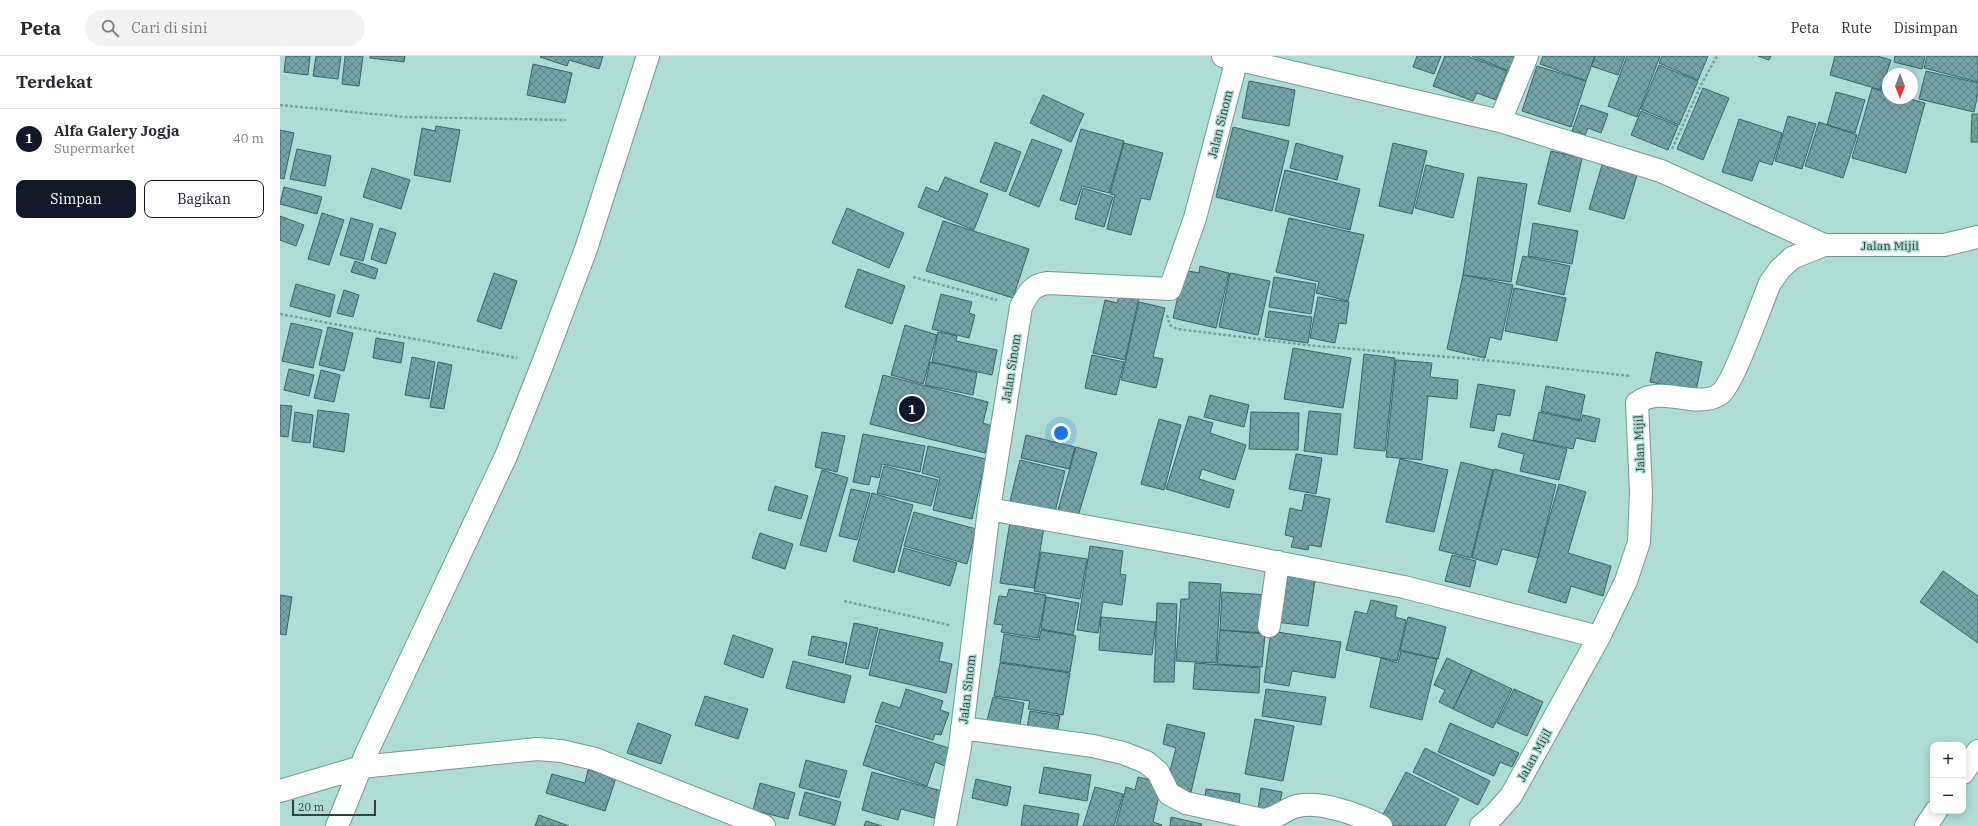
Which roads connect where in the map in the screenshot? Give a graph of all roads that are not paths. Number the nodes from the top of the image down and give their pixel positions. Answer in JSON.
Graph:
{"nodes":[{"id":1,"x":648,"y":56,"type":"edge"},
{"id":2,"x":1527,"y":56,"type":"edge"},
{"id":3,"x":1230,"y":58,"type":"edge"},
{"id":4,"x":1500,"y":121,"type":"junction"},
{"id":5,"x":1978,"y":237,"type":"edge"},
{"id":6,"x":1824,"y":245,"type":"junction"},
{"id":7,"x":989,"y":509,"type":"junction"},
{"id":8,"x":1278,"y":562,"type":"junction"},
{"id":9,"x":1269,"y":626,"type":"dead end"},
{"id":10,"x":1599,"y":637,"type":"junction"},
{"id":11,"x":962,"y":728,"type":"junction"},
{"id":12,"x":1978,"y":751,"type":"edge"},
{"id":13,"x":361,"y":767,"type":"junction"},
{"id":14,"x":1966,"y":769,"type":"edge"},
{"id":15,"x":280,"y":791,"type":"edge"},
{"id":16,"x":1934,"y":814,"type":"edge"},
{"id":17,"x":337,"y":826,"type":"edge"},
{"id":18,"x":764,"y":826,"type":"edge"},
{"id":19,"x":945,"y":826,"type":"edge"},
{"id":20,"x":1381,"y":826,"type":"edge"},
{"id":21,"x":1481,"y":826,"type":"edge"},
{"id":22,"x":1926,"y":826,"type":"edge"}],
"edges":[{"from":1,"to":13,"type":"street"},
{"from":2,"to":4,"type":"street"},
{"from":3,"to":4,"type":"street"},
{"from":3,"to":7,"type":"street","name":"Jalan Sinom"},
{"from":4,"to":6,"type":"street"},
{"from":5,"to":6,"type":"street","name":"Jalan Mijil"},
{"from":6,"to":10,"type":"street","name":"Jalan Mijil"},
{"from":7,"to":8,"type":"street"},
{"from":7,"to":11,"type":"street","name":"Jalan Sinom"},
{"from":8,"to":9,"type":"street"},
{"from":8,"to":10,"type":"street"},
{"from":10,"to":21,"type":"street","name":"Jalan Mijil"},
{"from":11,"to":19,"type":"street","name":"Jalan Sinom"},
{"from":11,"to":20,"type":"street"},
{"from":12,"to":14,"type":"street"},
{"from":13,"to":15,"type":"street"},
{"from":13,"to":17,"type":"street"},
{"from":13,"to":18,"type":"street"},
{"from":16,"to":22,"type":"street"}]}
